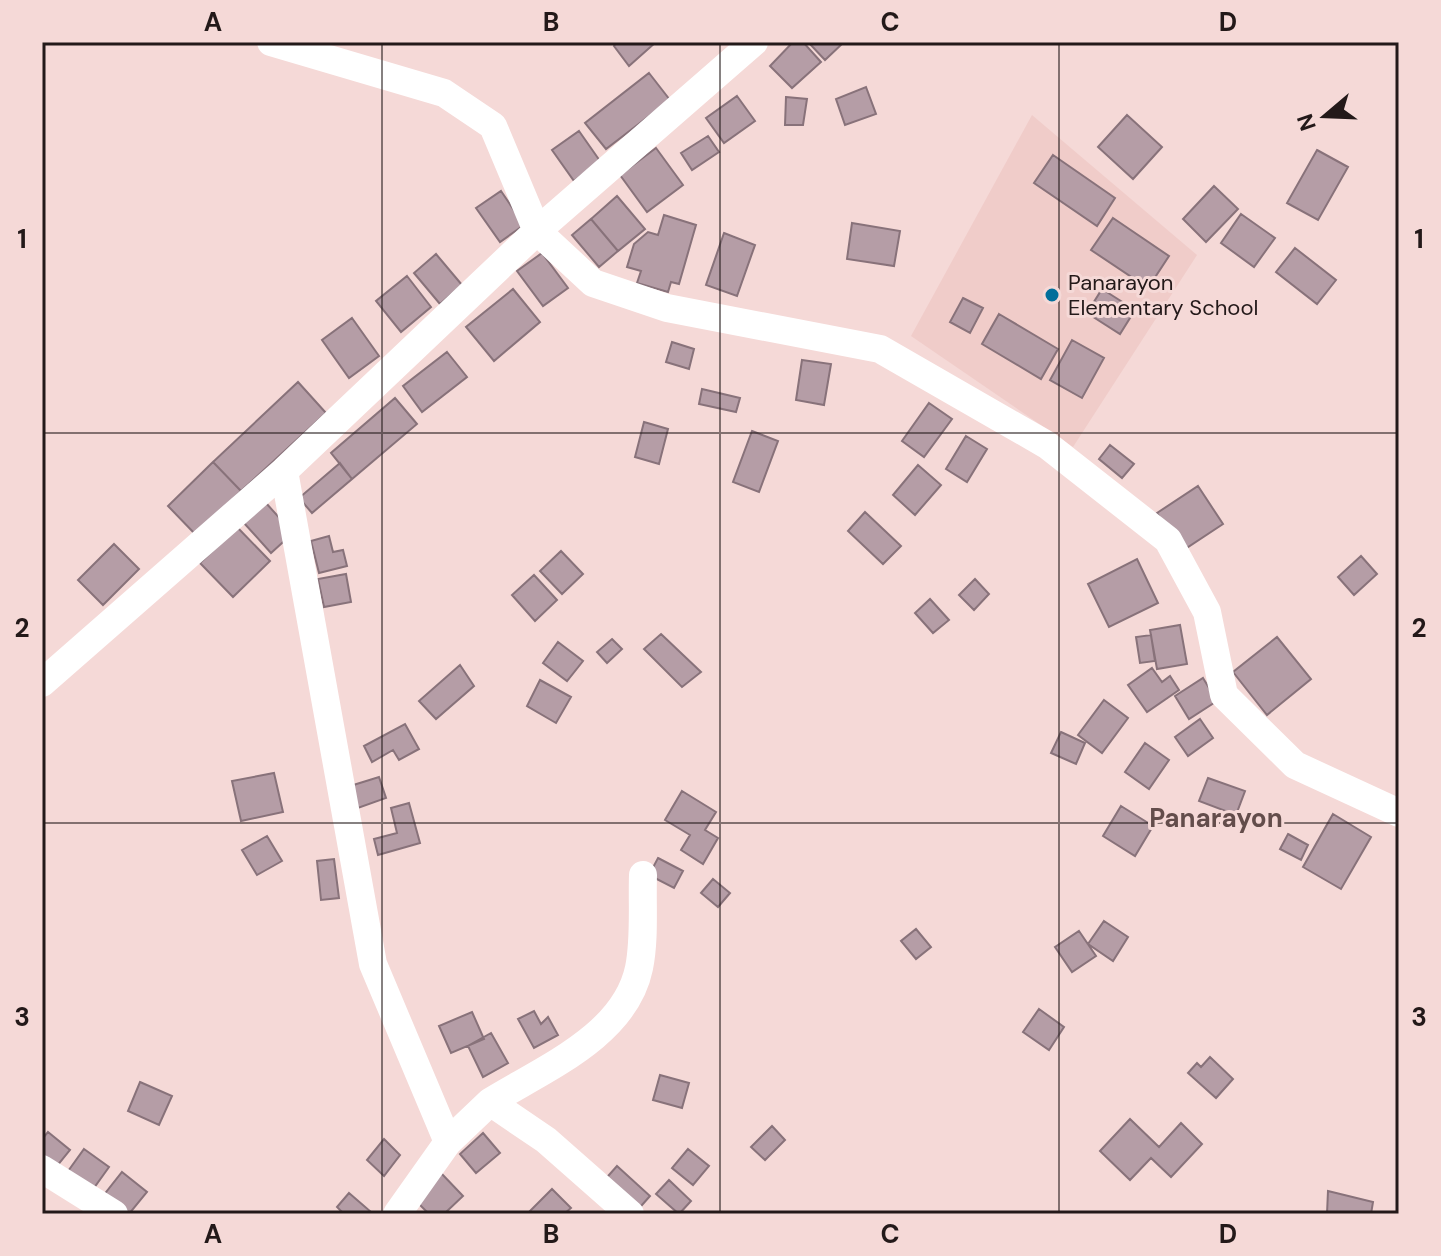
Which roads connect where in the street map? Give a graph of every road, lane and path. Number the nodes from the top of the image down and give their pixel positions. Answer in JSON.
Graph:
{"nodes":[{"id":1,"x":271,"y":42,"type":"edge"},
{"id":2,"x":754,"y":42,"type":"edge"},
{"id":3,"x":537,"y":231,"type":"junction"},
{"id":4,"x":284,"y":471,"type":"junction"},
{"id":5,"x":42,"y":683,"type":"edge"},
{"id":6,"x":1399,"y":813,"type":"edge"},
{"id":7,"x":643,"y":875,"type":"dead end"},
{"id":8,"x":490,"y":1102,"type":"junction"},
{"id":9,"x":448,"y":1142,"type":"junction"},
{"id":10,"x":42,"y":1169,"type":"edge"},
{"id":11,"x":410,"y":1208,"type":"edge"},
{"id":12,"x":114,"y":1214,"type":"edge"},
{"id":13,"x":630,"y":1214,"type":"edge"}],
"edges":[{"from":1,"to":3,"type":"street"},
{"from":2,"to":3,"type":"street"},
{"from":3,"to":4,"type":"street"},
{"from":3,"to":6,"type":"street"},
{"from":4,"to":5,"type":"street"},
{"from":4,"to":9,"type":"street"},
{"from":7,"to":8,"type":"street"},
{"from":8,"to":9,"type":"street"},
{"from":8,"to":13,"type":"street"},
{"from":9,"to":11,"type":"street"},
{"from":10,"to":12,"type":"street"}]}
